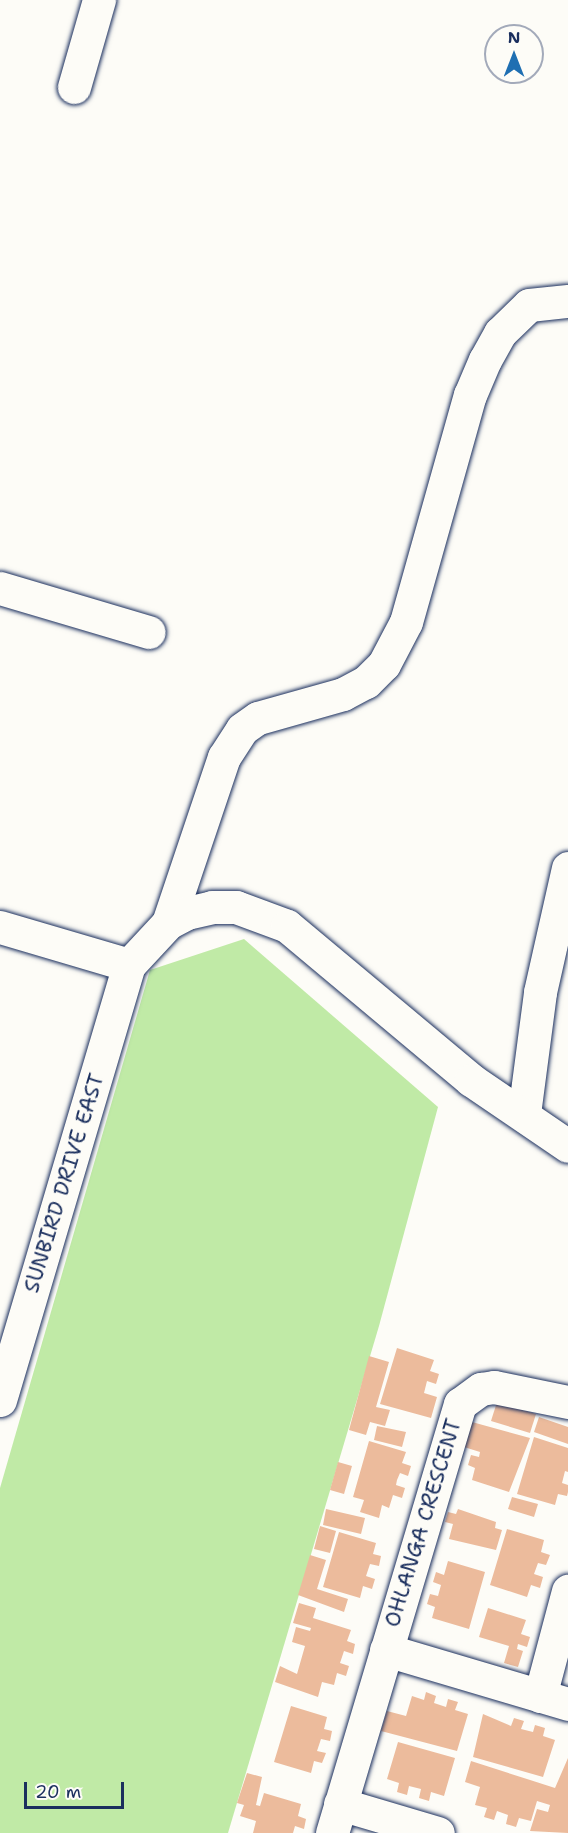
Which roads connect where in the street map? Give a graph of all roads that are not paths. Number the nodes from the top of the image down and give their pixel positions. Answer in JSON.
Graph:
{"nodes":[{"id":1,"x":99,"y":0,"type":"edge"},
{"id":2,"x":74,"y":87,"type":"dead end"},
{"id":3,"x":568,"y":301,"type":"edge"},
{"id":4,"x":0,"y":588,"type":"edge"},
{"id":5,"x":148,"y":632,"type":"dead end"},
{"id":6,"x":568,"y":868,"type":"edge"},
{"id":7,"x":168,"y":922,"type":"junction"},
{"id":8,"x":0,"y":927,"type":"edge"},
{"id":9,"x":129,"y":965,"type":"junction"},
{"id":10,"x":524,"y":1114,"type":"junction"},
{"id":11,"x":568,"y":1146,"type":"edge"},
{"id":12,"x":11,"y":1325,"type":"edge"},
{"id":13,"x":0,"y":1400,"type":"edge"},
{"id":14,"x":568,"y":1402,"type":"edge"},
{"id":15,"x":568,"y":1591,"type":"edge"},
{"id":16,"x":386,"y":1650,"type":"junction"},
{"id":17,"x":554,"y":1700,"type":"edge"},
{"id":18,"x":336,"y":1819,"type":"edge"},
{"id":19,"x":438,"y":1833,"type":"edge"}],
"edges":[{"from":1,"to":2,"type":"street"},
{"from":3,"to":7,"type":"street"},
{"from":4,"to":5,"type":"street"},
{"from":6,"to":10,"type":"street"},
{"from":7,"to":9,"type":"street"},
{"from":7,"to":10,"type":"street"},
{"from":8,"to":9,"type":"street"},
{"from":9,"to":12,"type":"street","name":"SUNBIRD DRIVE EAST"},
{"from":10,"to":11,"type":"street"},
{"from":12,"to":13,"type":"street","name":"SUNBIRD DRIVE EAST"},
{"from":14,"to":16,"type":"street","name":"OHLANGA CRESCENT"},
{"from":15,"to":17,"type":"street"},
{"from":16,"to":17,"type":"street"},
{"from":16,"to":18,"type":"street","name":"OHLANGA CRESCENT"},
{"from":18,"to":19,"type":"street"}]}
